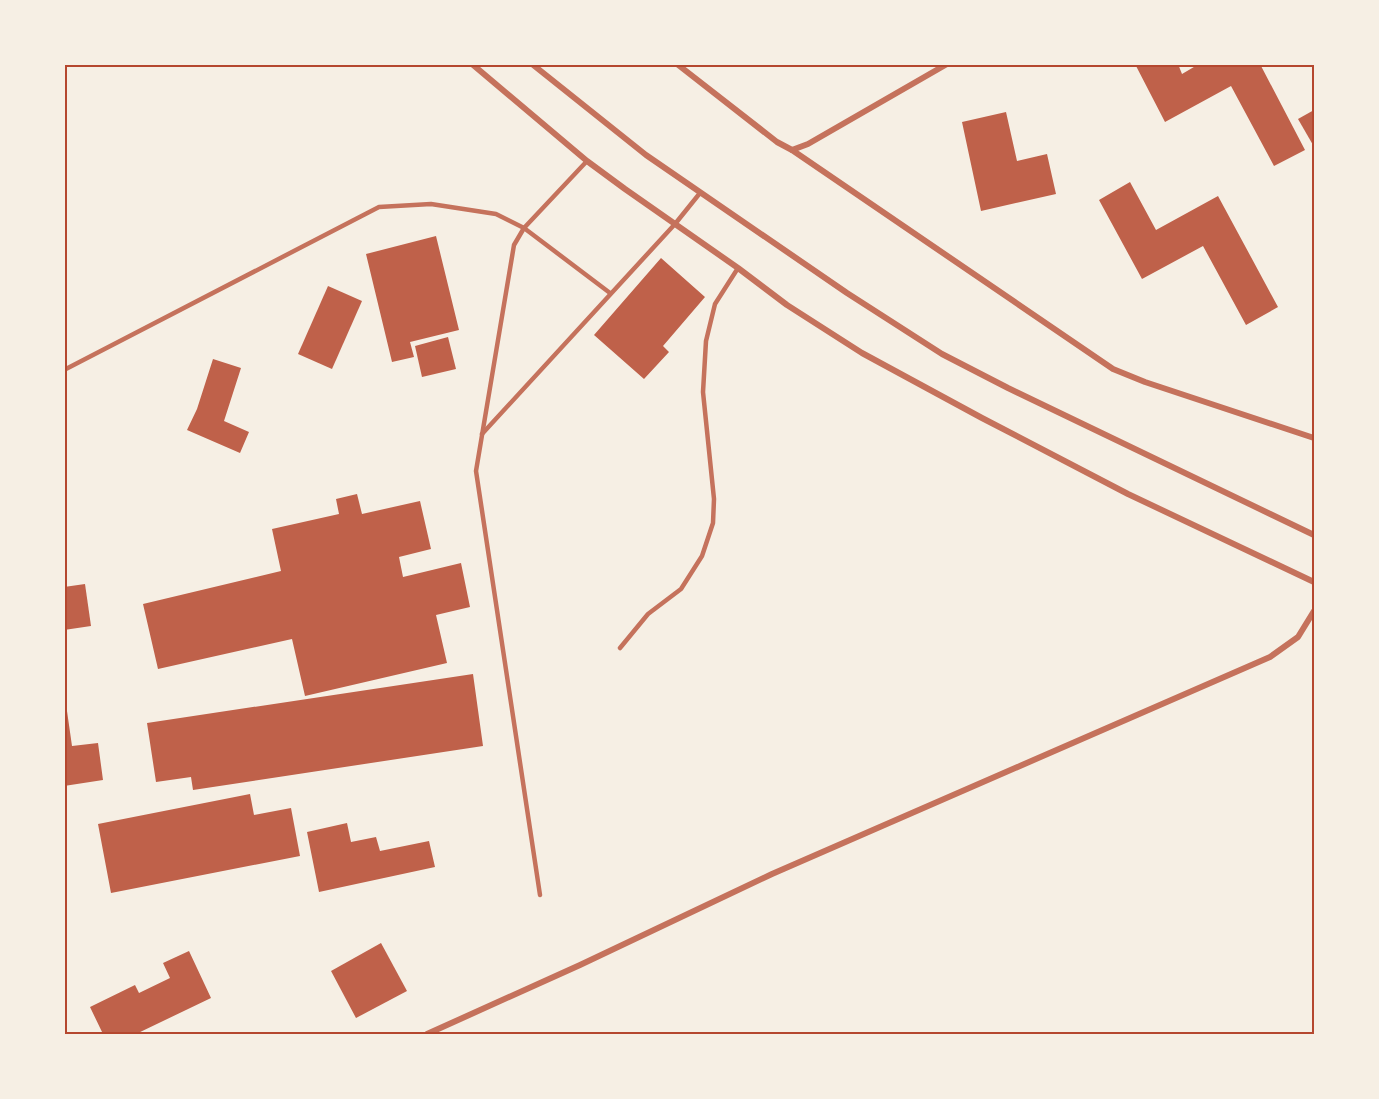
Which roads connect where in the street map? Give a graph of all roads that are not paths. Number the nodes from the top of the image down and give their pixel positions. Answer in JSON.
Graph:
{"nodes":[{"id":1,"x":472,"y":64,"type":"edge"},
{"id":2,"x":532,"y":64,"type":"edge"},
{"id":3,"x":677,"y":64,"type":"edge"},
{"id":4,"x":947,"y":64,"type":"edge"},
{"id":5,"x":792,"y":150,"type":"junction"},
{"id":6,"x":587,"y":160,"type":"junction"},
{"id":7,"x":700,"y":193,"type":"junction"},
{"id":8,"x":675,"y":224,"type":"junction"},
{"id":9,"x":524,"y":228,"type":"junction"},
{"id":10,"x":738,"y":268,"type":"junction"},
{"id":11,"x":610,"y":293,"type":"junction"},
{"id":12,"x":64,"y":370,"type":"edge"},
{"id":13,"x":482,"y":434,"type":"junction"},
{"id":14,"x":1314,"y":438,"type":"edge"},
{"id":15,"x":1314,"y":535,"type":"edge"},
{"id":16,"x":1314,"y":582,"type":"edge"},
{"id":17,"x":1314,"y":611,"type":"edge"},
{"id":18,"x":620,"y":648,"type":"dead end"},
{"id":19,"x":540,"y":895,"type":"dead end"},
{"id":20,"x":427,"y":1035,"type":"edge"}],
"edges":[{"from":1,"to":6,"type":"street"},
{"from":2,"to":7,"type":"street"},
{"from":3,"to":5,"type":"street"},
{"from":4,"to":5,"type":"street"},
{"from":5,"to":14,"type":"street"},
{"from":6,"to":8,"type":"street"},
{"from":6,"to":9,"type":"lane"},
{"from":7,"to":8,"type":"lane"},
{"from":7,"to":15,"type":"street"},
{"from":8,"to":10,"type":"street"},
{"from":8,"to":11,"type":"lane"},
{"from":9,"to":11,"type":"lane"},
{"from":9,"to":12,"type":"lane"},
{"from":9,"to":13,"type":"lane"},
{"from":10,"to":16,"type":"street"},
{"from":10,"to":18,"type":"lane"},
{"from":11,"to":13,"type":"lane"},
{"from":13,"to":19,"type":"lane"},
{"from":17,"to":20,"type":"street"}]}
